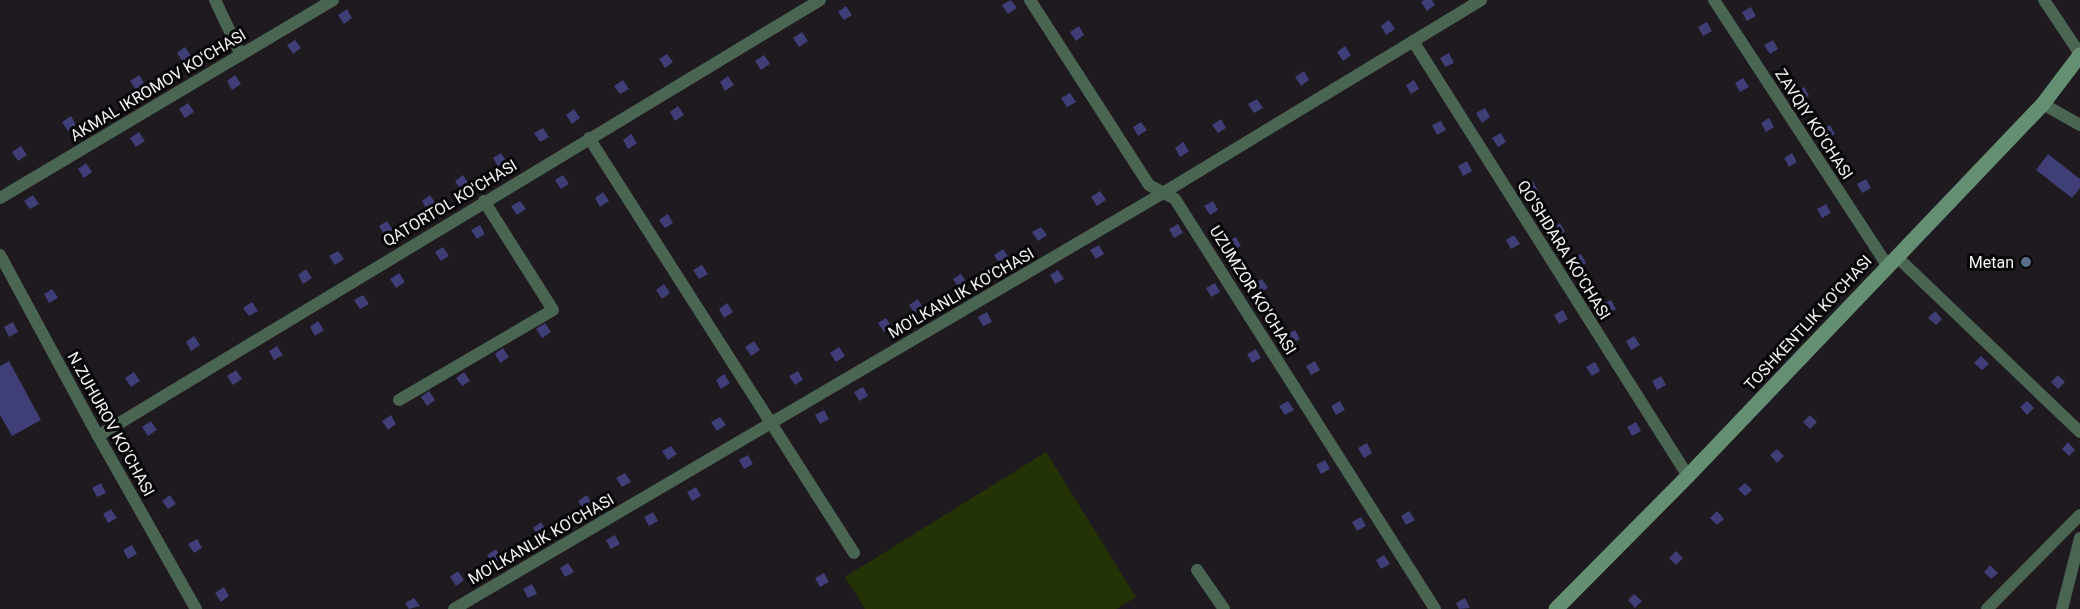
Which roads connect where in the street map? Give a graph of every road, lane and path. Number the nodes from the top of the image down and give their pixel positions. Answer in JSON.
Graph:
{"nodes":[{"id":1,"x":215,"y":0,"type":"edge"},
{"id":2,"x":333,"y":0,"type":"edge"},
{"id":3,"x":820,"y":0,"type":"edge"},
{"id":4,"x":1030,"y":0,"type":"edge"},
{"id":5,"x":1481,"y":0,"type":"edge"},
{"id":6,"x":1714,"y":0,"type":"edge"},
{"id":7,"x":2044,"y":0,"type":"edge"},
{"id":8,"x":1413,"y":42,"type":"junction"},
{"id":9,"x":2080,"y":54,"type":"edge"},
{"id":10,"x":241,"y":55,"type":"junction"},
{"id":11,"x":2043,"y":104,"type":"junction"},
{"id":12,"x":2080,"y":125,"type":"edge"},
{"id":13,"x":589,"y":138,"type":"junction"},
{"id":14,"x":1163,"y":193,"type":"junction"},
{"id":15,"x":0,"y":198,"type":"edge"},
{"id":16,"x":484,"y":201,"type":"junction"},
{"id":17,"x":0,"y":255,"type":"edge"},
{"id":18,"x":1892,"y":261,"type":"junction"},
{"id":19,"x":399,"y":400,"type":"dead end"},
{"id":20,"x":772,"y":423,"type":"junction"},
{"id":21,"x":2080,"y":432,"type":"edge"},
{"id":22,"x":98,"y":436,"type":"junction"},
{"id":23,"x":1688,"y":476,"type":"junction"},
{"id":24,"x":2080,"y":515,"type":"edge"},
{"id":25,"x":2080,"y":538,"type":"edge"},
{"id":26,"x":854,"y":553,"type":"dead end"},
{"id":27,"x":1197,"y":570,"type":"dead end"},
{"id":28,"x":2074,"y":589,"type":"edge"},
{"id":29,"x":196,"y":609,"type":"edge"},
{"id":30,"x":454,"y":609,"type":"edge"},
{"id":31,"x":1224,"y":609,"type":"edge"},
{"id":32,"x":1435,"y":609,"type":"edge"},
{"id":33,"x":1556,"y":609,"type":"edge"},
{"id":34,"x":1987,"y":609,"type":"edge"},
{"id":35,"x":2062,"y":609,"type":"edge"}],
"edges":[{"from":1,"to":10,"type":"street"},
{"from":2,"to":10,"type":"street","name":"AKMAL IKROMOV KO'CHASI"},
{"from":3,"to":13,"type":"street","name":"QATORTOL KO'CHASI"},
{"from":4,"to":14,"type":"street","name":"UZUMZOR KO'CHASI"},
{"from":5,"to":8,"type":"street","name":"MO'LKANLIK KO'CHASI"},
{"from":6,"to":18,"type":"street","name":"ZAVQIY KO'CHASI"},
{"from":7,"to":9,"type":"street"},
{"from":8,"to":14,"type":"street","name":"MO'LKANLIK KO'CHASI"},
{"from":8,"to":23,"type":"street","name":"QO'SHDARA KO'CHASI"},
{"from":9,"to":11,"type":"main road","name":"TOSHKENTLIK KO'CHASI"},
{"from":10,"to":15,"type":"street","name":"AKMAL IKROMOV KO'CHASI"},
{"from":11,"to":12,"type":"street"},
{"from":11,"to":18,"type":"main road","name":"TOSHKENTLIK KO'CHASI"},
{"from":13,"to":16,"type":"street","name":"QATORTOL KO'CHASI"},
{"from":13,"to":20,"type":"street"},
{"from":14,"to":20,"type":"street","name":"MO'LKANLIK KO'CHASI"},
{"from":14,"to":32,"type":"street","name":"UZUMZOR KO'CHASI"},
{"from":16,"to":19,"type":"street"},
{"from":16,"to":22,"type":"street","name":"QATORTOL KO'CHASI"},
{"from":17,"to":22,"type":"street","name":"N.ZUHUROV KO'CHASI"},
{"from":18,"to":21,"type":"street","name":"ZAVQIY KO'CHASI"},
{"from":18,"to":23,"type":"main road","name":"TOSHKENTLIK KO'CHASI"},
{"from":20,"to":26,"type":"street"},
{"from":20,"to":30,"type":"street","name":"MO'LKANLIK KO'CHASI"},
{"from":22,"to":29,"type":"street","name":"N.ZUHUROV KO'CHASI"},
{"from":23,"to":33,"type":"main road","name":"TOSHKENTLIK KO'CHASI"},
{"from":24,"to":34,"type":"street"},
{"from":25,"to":28,"type":"street"},
{"from":27,"to":31,"type":"street"},
{"from":28,"to":35,"type":"street"}]}
